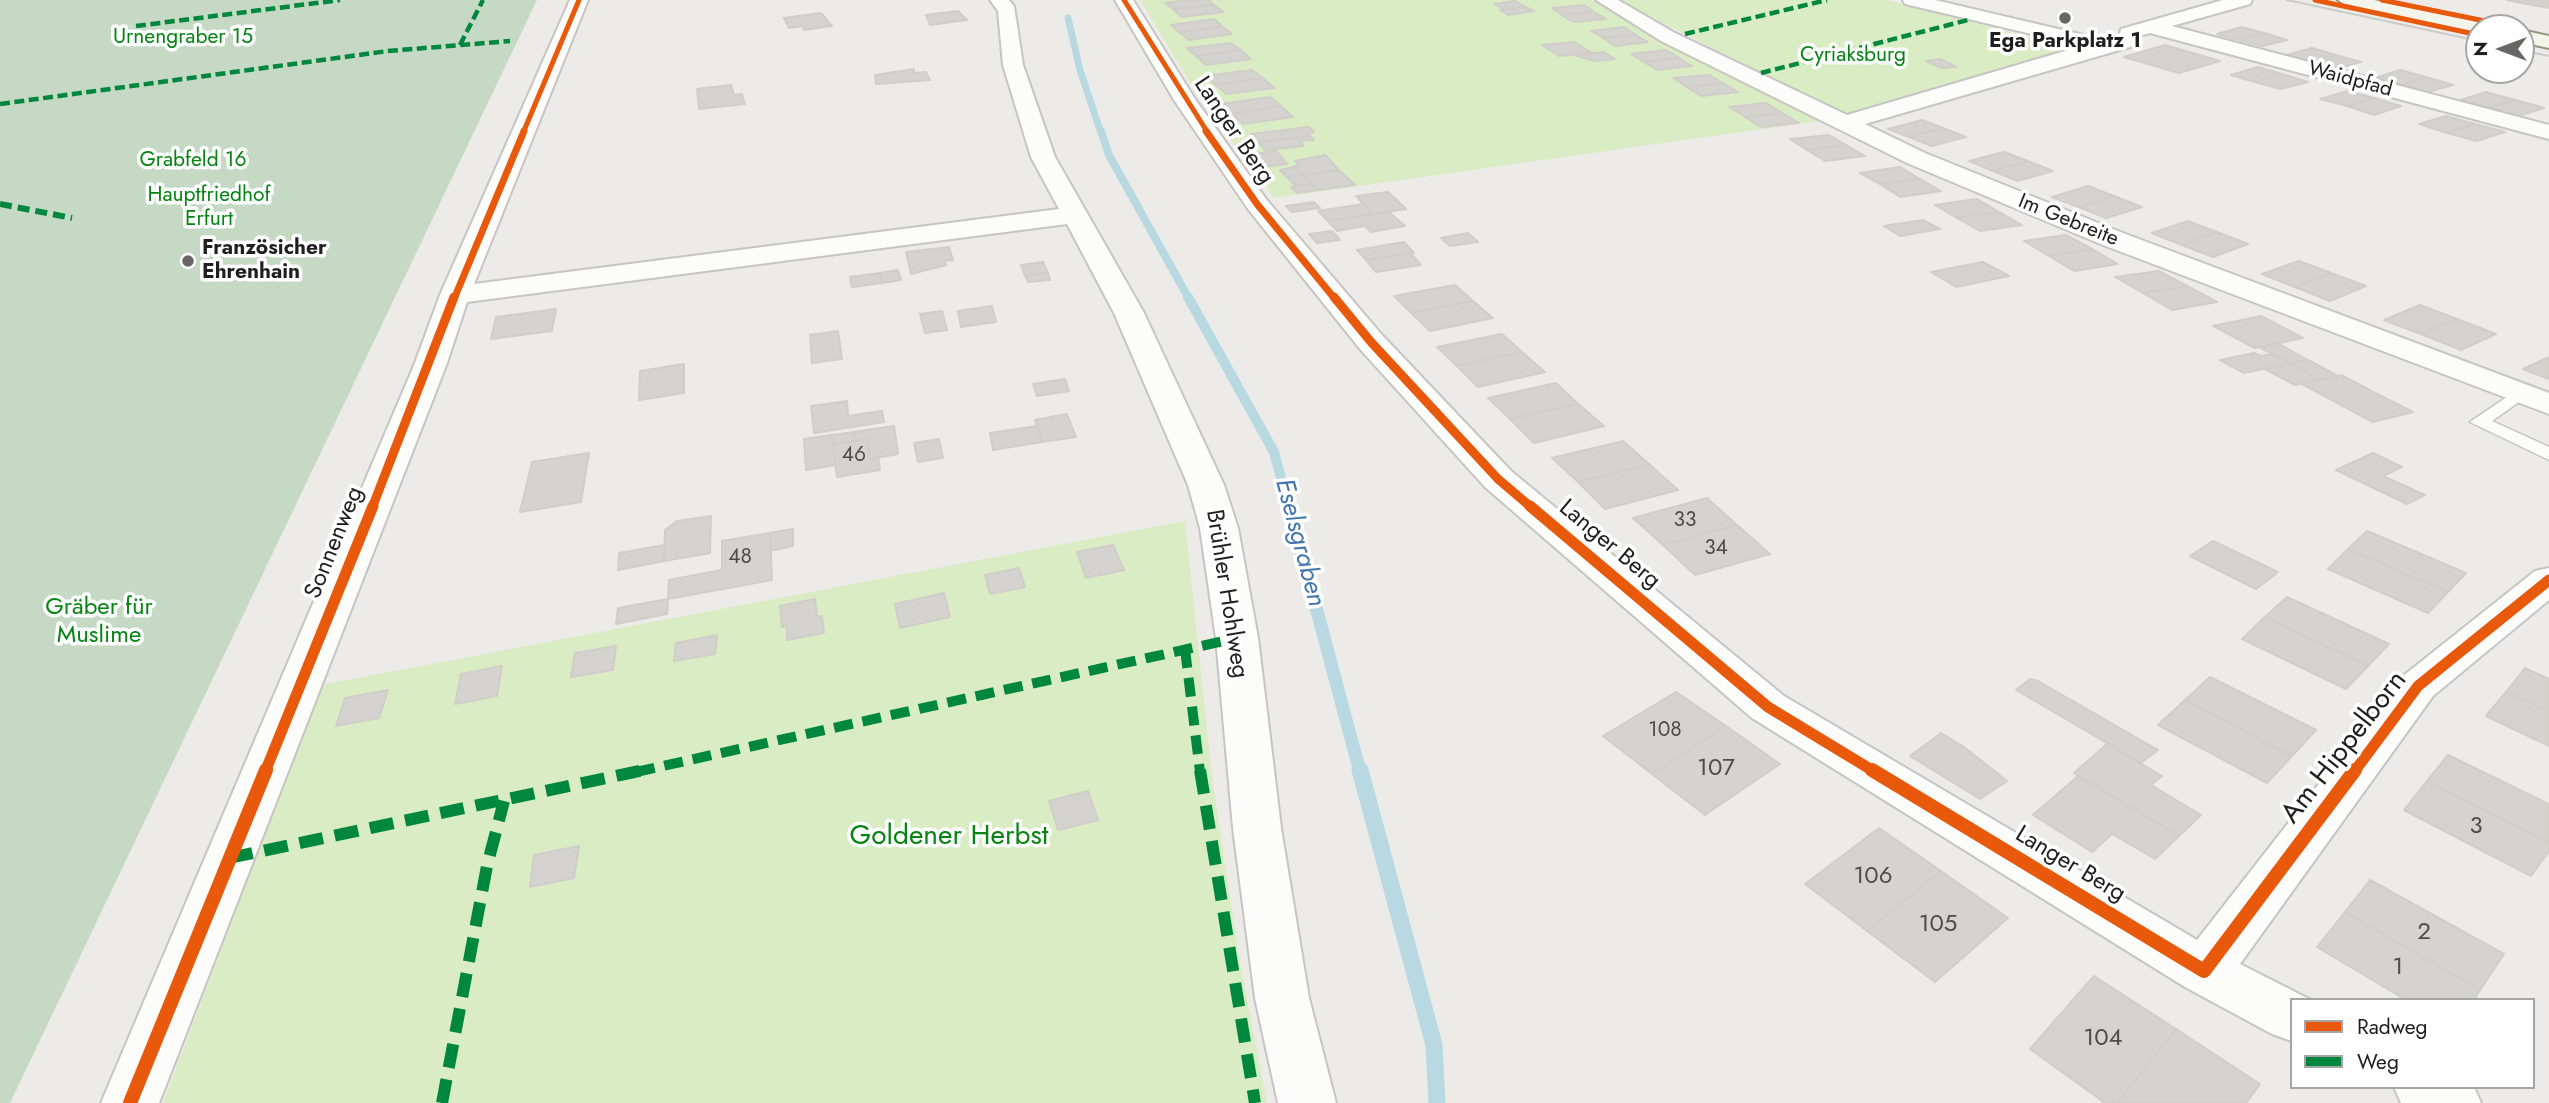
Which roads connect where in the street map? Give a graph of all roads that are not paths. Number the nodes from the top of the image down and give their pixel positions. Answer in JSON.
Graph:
{"nodes":[{"id":1,"x":579,"y":0,"type":"edge"},
{"id":2,"x":999,"y":0,"type":"edge"},
{"id":3,"x":1124,"y":0,"type":"edge"},
{"id":4,"x":1605,"y":0,"type":"edge"},
{"id":5,"x":1912,"y":0,"type":"edge"},
{"id":6,"x":2243,"y":0,"type":"edge"},
{"id":7,"x":2347,"y":0,"type":"edge"},
{"id":8,"x":2465,"y":24,"type":"edge"},
{"id":9,"x":2151,"y":27,"type":"junction"},
{"id":10,"x":2105,"y":46,"type":"junction"},
{"id":11,"x":1842,"y":124,"type":"junction"},
{"id":12,"x":2549,"y":132,"type":"edge"},
{"id":13,"x":1073,"y":215,"type":"junction"},
{"id":14,"x":455,"y":295,"type":"junction"},
{"id":15,"x":2520,"y":393,"type":"junction"},
{"id":16,"x":2549,"y":404,"type":"edge"},
{"id":17,"x":2549,"y":454,"type":"edge"},
{"id":18,"x":2549,"y":580,"type":"edge"},
{"id":19,"x":2204,"y":971,"type":"junction"},
{"id":20,"x":2290,"y":1016,"type":"edge"},
{"id":21,"x":2427,"y":1089,"type":"edge"},
{"id":22,"x":130,"y":1103,"type":"edge"},
{"id":23,"x":1307,"y":1103,"type":"edge"},
{"id":24,"x":2452,"y":1103,"type":"edge"}],
"edges":[{"from":1,"to":14,"type":"street","name":"Sonnenweg"},
{"from":2,"to":13,"type":"street","name":"Brühler Hohlweg"},
{"from":3,"to":19,"type":"street","name":"Langer Berg"},
{"from":4,"to":11,"type":"street","name":"Im Gebreite"},
{"from":5,"to":10,"type":"street"},
{"from":6,"to":9,"type":"street"},
{"from":7,"to":8,"type":"main road"},
{"from":9,"to":10,"type":"street"},
{"from":9,"to":12,"type":"street","name":"Waidpfad"},
{"from":10,"to":11,"type":"street"},
{"from":11,"to":15,"type":"street","name":"Im Gebreite"},
{"from":13,"to":14,"type":"street"},
{"from":13,"to":23,"type":"street","name":"Brühler Hohlweg"},
{"from":14,"to":22,"type":"street","name":"Sonnenweg"},
{"from":15,"to":16,"type":"street","name":"Im Gebreite"},
{"from":15,"to":17,"type":"lane"},
{"from":18,"to":19,"type":"street","name":"Am Hippelborn"},
{"from":19,"to":20,"type":"street","name":"Langer Berg"},
{"from":21,"to":24,"type":"street"}]}
